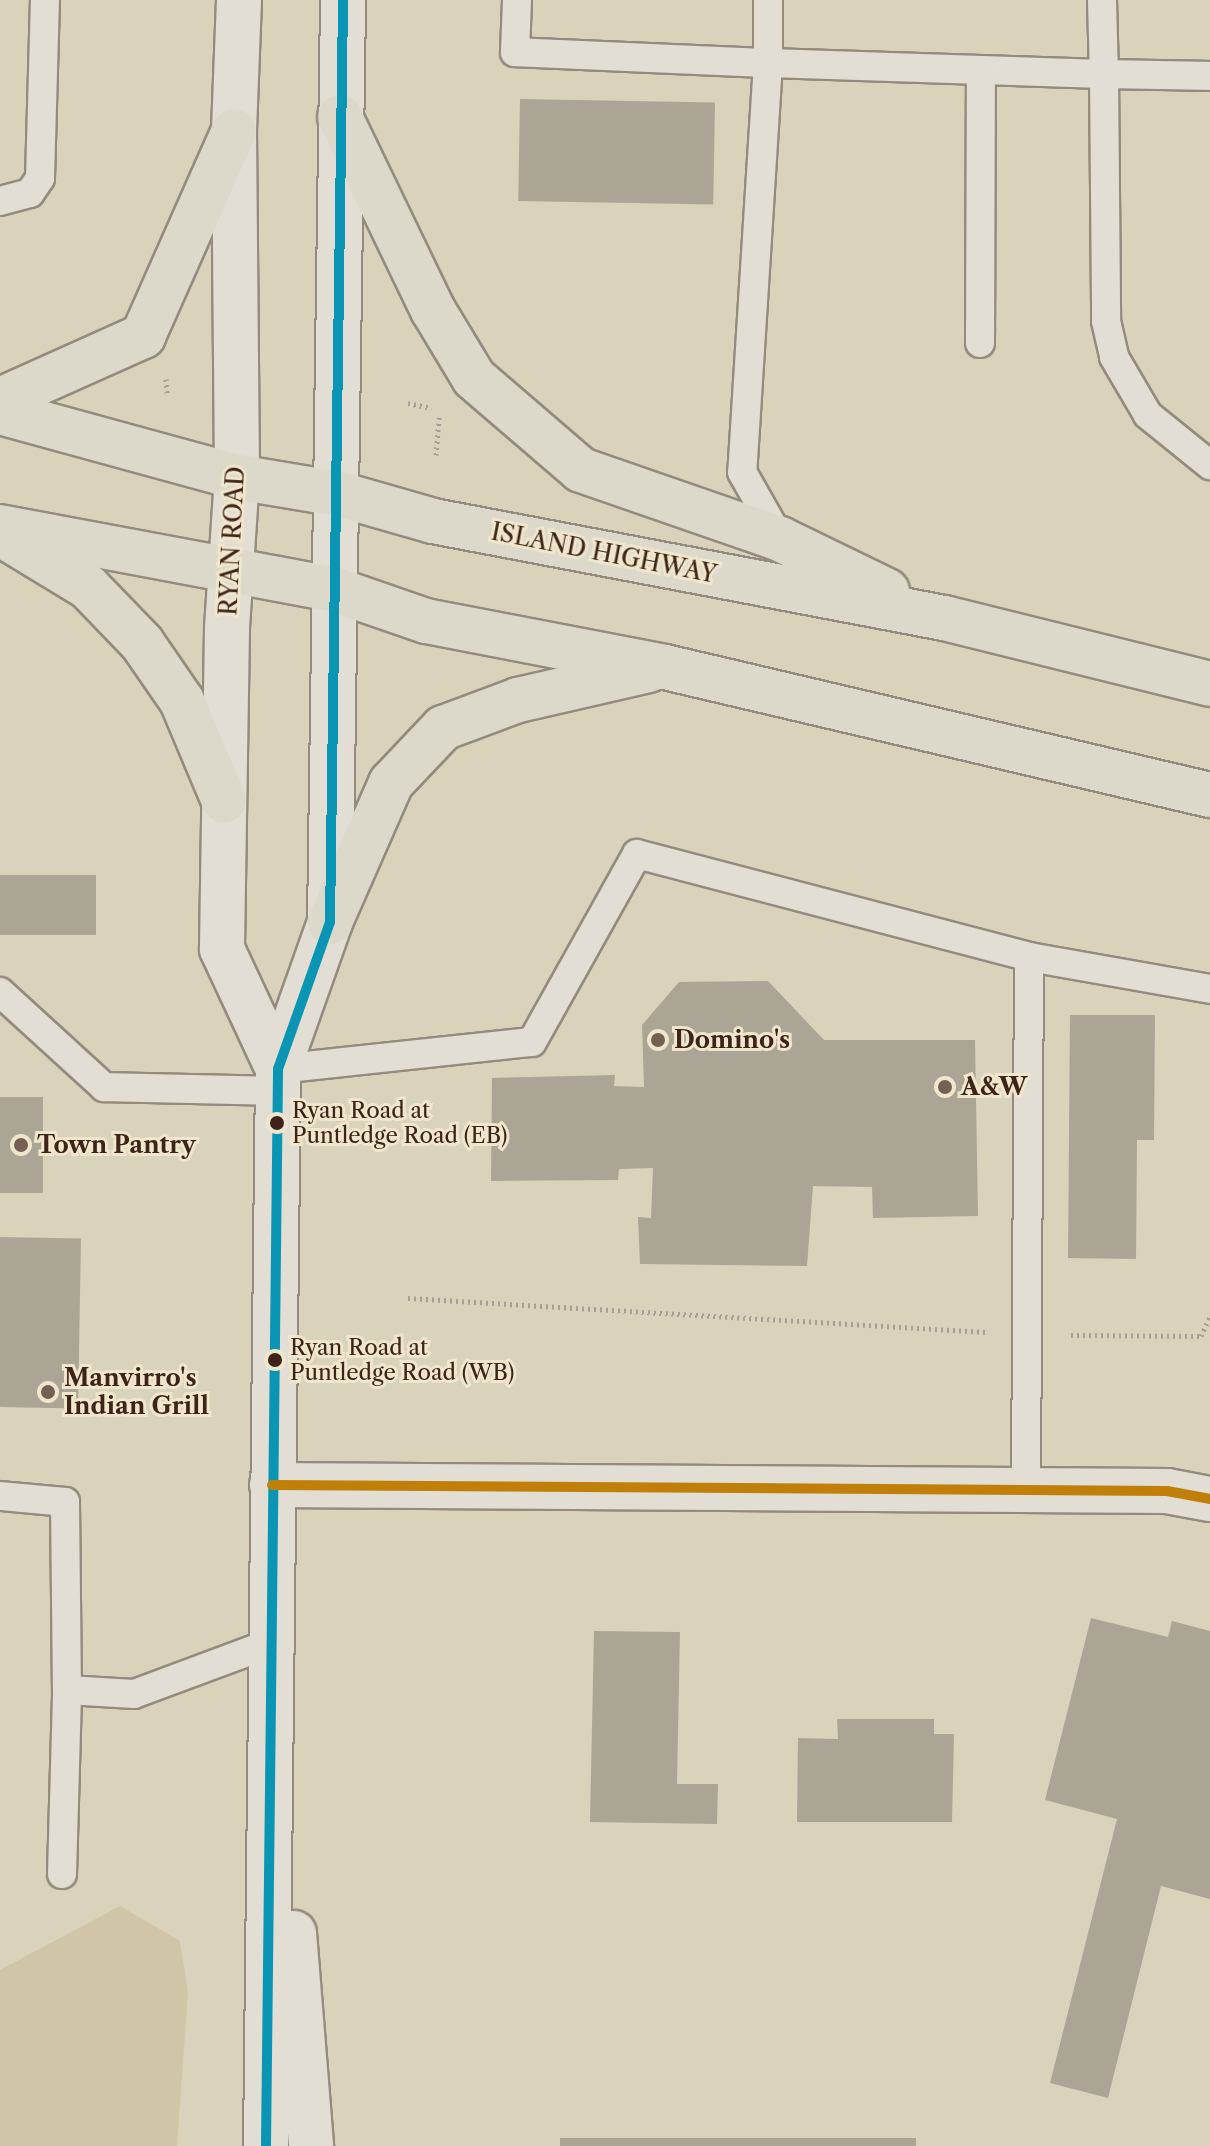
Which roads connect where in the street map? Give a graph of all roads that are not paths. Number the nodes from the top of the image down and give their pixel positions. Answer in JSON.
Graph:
{"nodes":[{"id":1,"x":45,"y":0,"type":"edge"},
{"id":2,"x":239,"y":0,"type":"edge"},
{"id":3,"x":343,"y":0,"type":"edge"},
{"id":4,"x":517,"y":0,"type":"edge"},
{"id":5,"x":768,"y":0,"type":"edge"},
{"id":6,"x":1102,"y":0,"type":"edge"},
{"id":7,"x":768,"y":63,"type":"junction"},
{"id":8,"x":981,"y":71,"type":"junction"},
{"id":9,"x":1104,"y":74,"type":"junction"},
{"id":10,"x":1210,"y":76,"type":"edge"},
{"id":11,"x":340,"y":117,"type":"junction"},
{"id":12,"x":234,"y":131,"type":"junction"},
{"id":13,"x":0,"y":201,"type":"edge"},
{"id":14,"x":980,"y":343,"type":"dead end"},
{"id":15,"x":0,"y":400,"type":"edge"},
{"id":16,"x":0,"y":412,"type":"edge"},
{"id":17,"x":1210,"y":465,"type":"edge"},
{"id":18,"x":237,"y":477,"type":"junction"},
{"id":19,"x":339,"y":494,"type":"junction"},
{"id":20,"x":0,"y":527,"type":"edge"},
{"id":21,"x":0,"y":534,"type":"edge"},
{"id":22,"x":780,"y":539,"type":"junction"},
{"id":23,"x":230,"y":573,"type":"junction"},
{"id":24,"x":336,"y":590,"type":"junction"},
{"id":25,"x":944,"y":618,"type":"junction"},
{"id":26,"x":665,"y":667,"type":"junction"},
{"id":27,"x":1210,"y":684,"type":"edge"},
{"id":28,"x":1210,"y":795,"type":"edge"},
{"id":29,"x":224,"y":801,"type":"junction"},
{"id":30,"x":330,"y":922,"type":"junction"},
{"id":31,"x":1029,"y":957,"type":"junction"},
{"id":32,"x":1210,"y":989,"type":"edge"},
{"id":33,"x":0,"y":992,"type":"edge"},
{"id":34,"x":278,"y":1080,"type":"junction"},
{"id":35,"x":272,"y":1485,"type":"junction"},
{"id":36,"x":1026,"y":1491,"type":"junction"},
{"id":37,"x":0,"y":1496,"type":"edge"},
{"id":38,"x":1210,"y":1499,"type":"edge"},
{"id":39,"x":271,"y":1643,"type":"junction"},
{"id":40,"x":67,"y":1690,"type":"junction"},
{"id":41,"x":62,"y":1874,"type":"dead end"},
{"id":42,"x":266,"y":2146,"type":"edge"},
{"id":43,"x":311,"y":2146,"type":"edge"}],
"edges":[{"from":1,"to":13,"type":"lane"},
{"from":2,"to":12,"type":"main road","name":"RYAN ROAD"},
{"from":3,"to":11,"type":"main road","name":"RYAN ROAD"},
{"from":4,"to":7,"type":"lane"},
{"from":5,"to":7,"type":"lane"},
{"from":6,"to":9,"type":"lane"},
{"from":7,"to":8,"type":"lane"},
{"from":7,"to":22,"type":"lane"},
{"from":8,"to":9,"type":"lane"},
{"from":8,"to":14,"type":"lane"},
{"from":9,"to":10,"type":"lane"},
{"from":9,"to":17,"type":"lane"},
{"from":11,"to":19,"type":"main road","name":"RYAN ROAD"},
{"from":11,"to":22,"type":"main road"},
{"from":12,"to":15,"type":"main road"},
{"from":12,"to":18,"type":"main road","name":"RYAN ROAD"},
{"from":16,"to":18,"type":"main road","name":"ISLAND HIGHWAY"},
{"from":18,"to":19,"type":"main road","name":"ISLAND HIGHWAY"},
{"from":18,"to":23,"type":"main road","name":"RYAN ROAD"},
{"from":19,"to":24,"type":"main road","name":"RYAN ROAD"},
{"from":19,"to":25,"type":"main road","name":"ISLAND HIGHWAY"},
{"from":20,"to":23,"type":"main road"},
{"from":21,"to":29,"type":"main road"},
{"from":22,"to":25,"type":"main road"},
{"from":23,"to":24,"type":"main road"},
{"from":23,"to":29,"type":"main road","name":"RYAN ROAD"},
{"from":24,"to":26,"type":"main road"},
{"from":24,"to":30,"type":"main road","name":"RYAN ROAD"},
{"from":25,"to":27,"type":"main road","name":"ISLAND HIGHWAY"},
{"from":26,"to":28,"type":"main road"},
{"from":26,"to":30,"type":"main road"},
{"from":29,"to":34,"type":"main road","name":"RYAN ROAD"},
{"from":30,"to":34,"type":"main road","name":"RYAN ROAD"},
{"from":31,"to":32,"type":"lane"},
{"from":31,"to":34,"type":"lane"},
{"from":31,"to":36,"type":"lane"},
{"from":33,"to":34,"type":"lane"},
{"from":34,"to":35,"type":"main road","name":"RYAN ROAD"},
{"from":35,"to":36,"type":"main road"},
{"from":35,"to":39,"type":"main road","name":"RYAN ROAD"},
{"from":36,"to":38,"type":"main road"},
{"from":37,"to":40,"type":"lane"},
{"from":39,"to":40,"type":"lane"},
{"from":39,"to":42,"type":"main road","name":"RYAN ROAD"},
{"from":39,"to":43,"type":"main road"},
{"from":40,"to":41,"type":"lane"}]}
